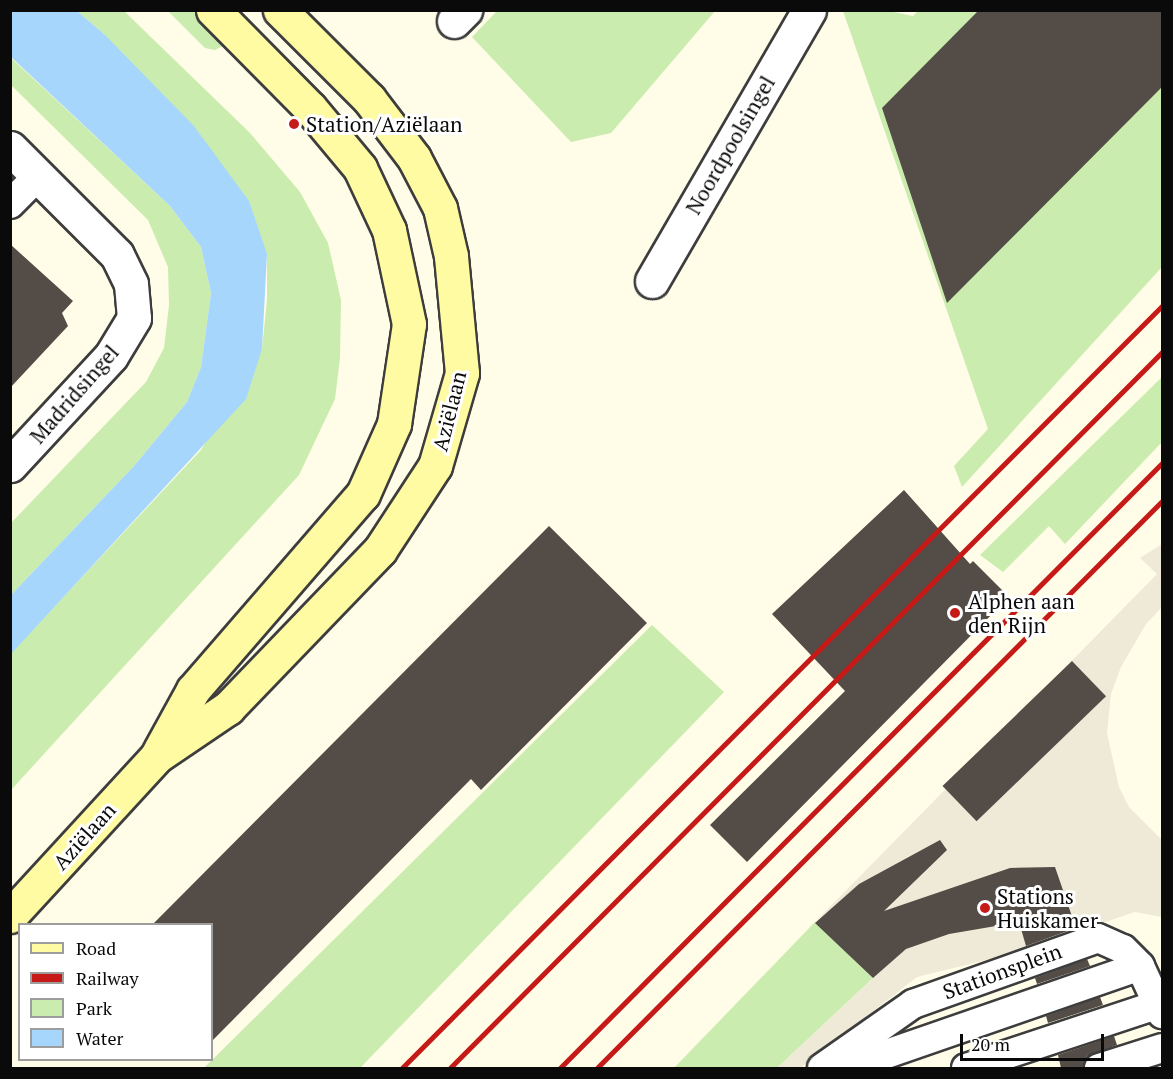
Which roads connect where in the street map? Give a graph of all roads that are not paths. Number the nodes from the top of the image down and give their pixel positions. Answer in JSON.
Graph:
{"nodes":[{"id":1,"x":213,"y":10,"type":"edge"},
{"id":2,"x":280,"y":10,"type":"edge"},
{"id":3,"x":809,"y":10,"type":"edge"},
{"id":4,"x":10,"y":148,"type":"edge"},
{"id":5,"x":38,"y":176,"type":"junction"},
{"id":6,"x":10,"y":204,"type":"edge"},
{"id":7,"x":652,"y":281,"type":"dead end"},
{"id":8,"x":10,"y":465,"type":"edge"},
{"id":9,"x":157,"y":756,"type":"junction"},
{"id":10,"x":10,"y":916,"type":"edge"},
{"id":11,"x":1140,"y":966,"type":"junction"},
{"id":12,"x":1161,"y":1009,"type":"edge"},
{"id":13,"x":1162,"y":1048,"type":"edge"},
{"id":14,"x":822,"y":1068,"type":"edge"},
{"id":15,"x":846,"y":1068,"type":"edge"},
{"id":16,"x":966,"y":1068,"type":"edge"},
{"id":17,"x":1099,"y":1068,"type":"edge"}],
"edges":[{"from":1,"to":9,"type":"street","name":"Aziëlaan"},
{"from":2,"to":9,"type":"street","name":"Aziëlaan"},
{"from":3,"to":7,"type":"street","name":"Noordpoolsingel"},
{"from":4,"to":5,"type":"street"},
{"from":5,"to":6,"type":"lane"},
{"from":5,"to":8,"type":"street","name":"Madridsingel"},
{"from":9,"to":10,"type":"street","name":"Aziëlaan"},
{"from":11,"to":12,"type":"lane","name":"Stationsplein"},
{"from":11,"to":14,"type":"lane","name":"Stationsplein"},
{"from":11,"to":15,"type":"lane"},
{"from":12,"to":16,"type":"lane"},
{"from":13,"to":17,"type":"lane"}]}
